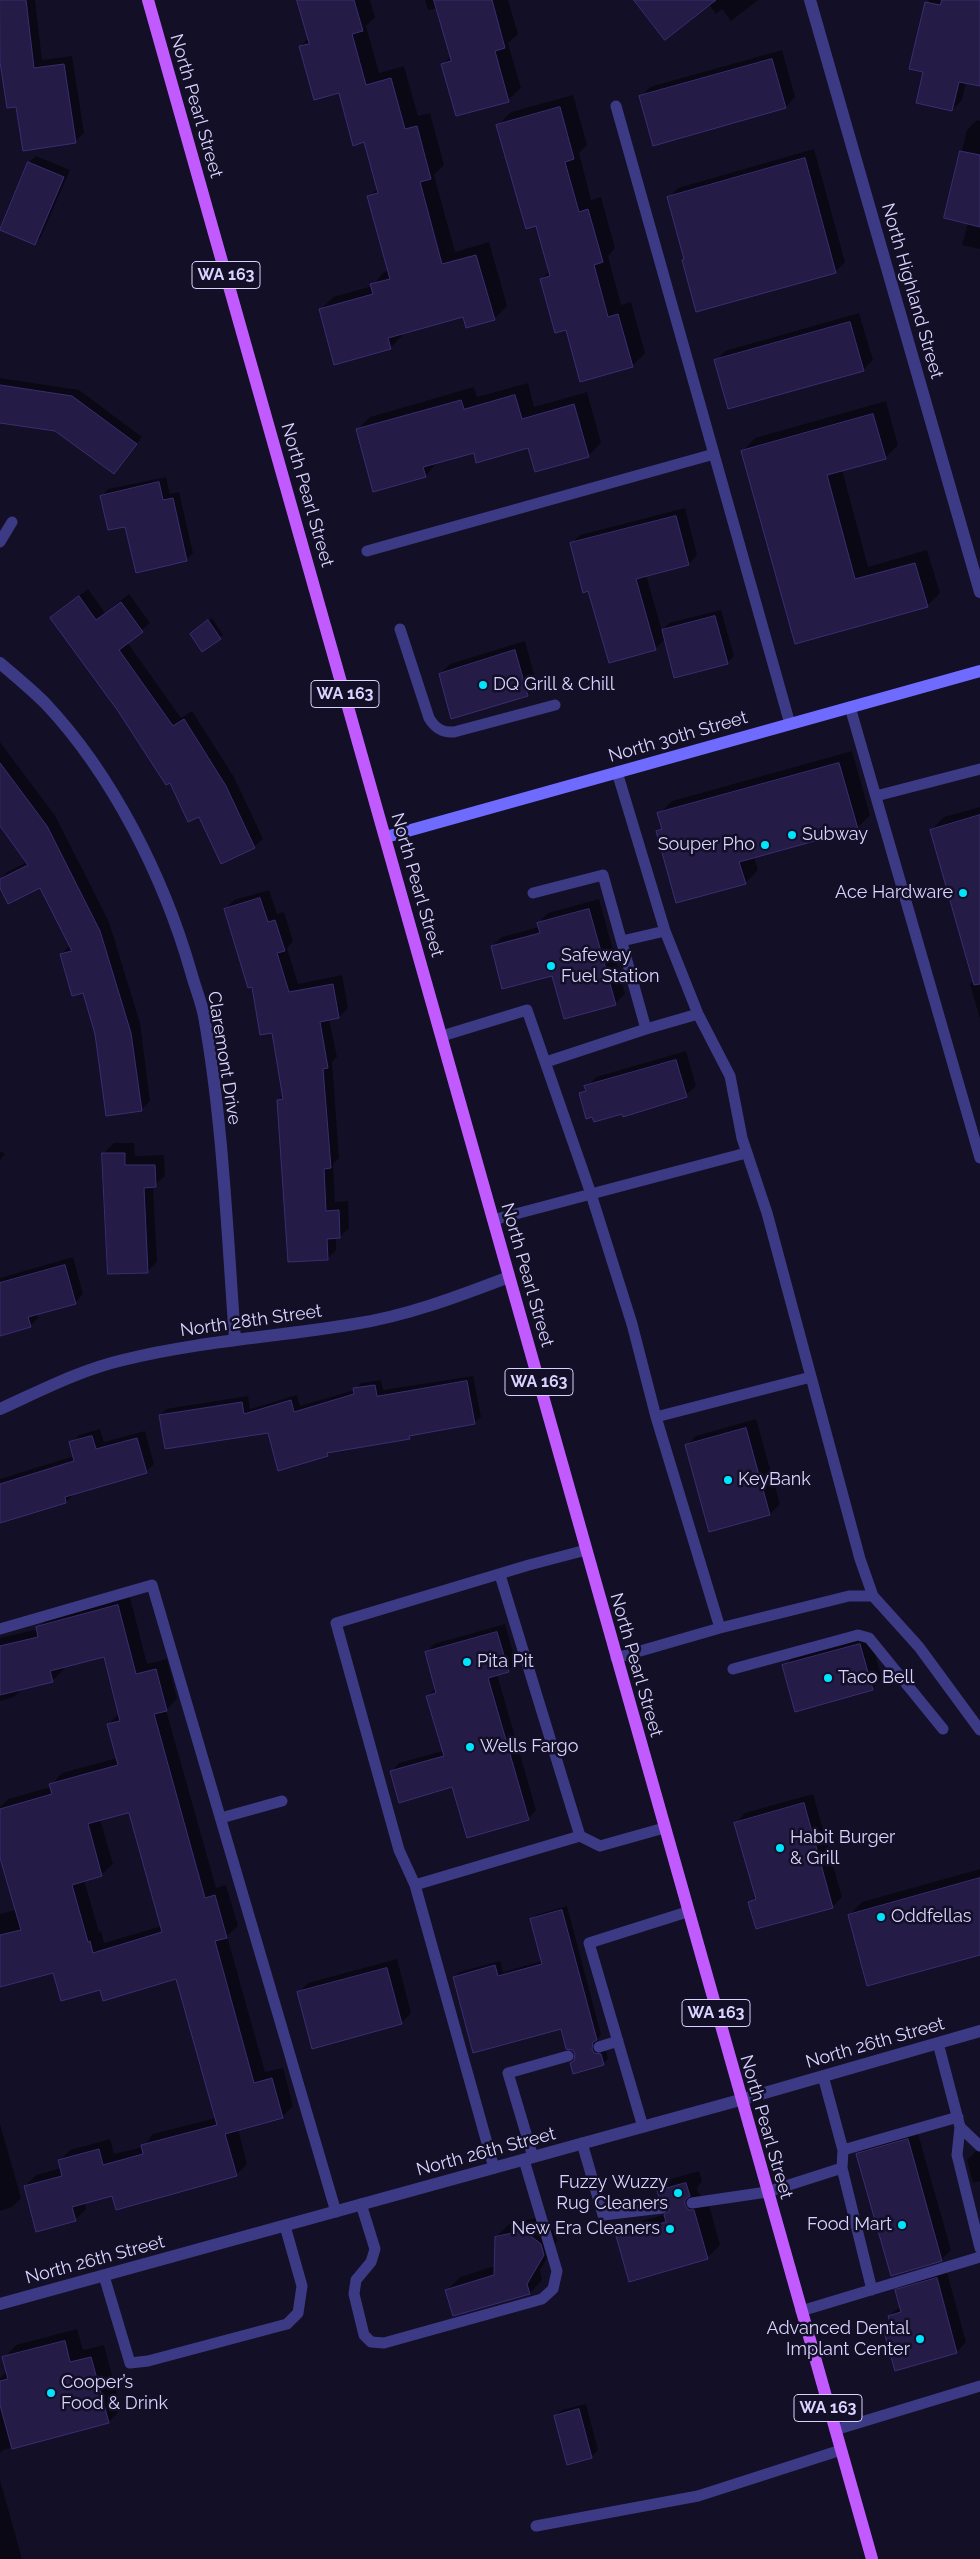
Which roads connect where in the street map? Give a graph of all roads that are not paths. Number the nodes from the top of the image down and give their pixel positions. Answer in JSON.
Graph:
{"nodes":[{"id":1,"x":148,"y":0,"type":"edge"},
{"id":2,"x":810,"y":0,"type":"edge"},
{"id":3,"x":616,"y":106,"type":"dead end"},
{"id":4,"x":714,"y":454,"type":"junction"},
{"id":5,"x":12,"y":522,"type":"dead end"},
{"id":6,"x":0,"y":542,"type":"edge"},
{"id":7,"x":367,"y":551,"type":"dead end"},
{"id":8,"x":980,"y":592,"type":"edge"},
{"id":9,"x":400,"y":629,"type":"dead end"},
{"id":10,"x":0,"y":663,"type":"edge"},
{"id":11,"x":980,"y":671,"type":"edge"},
{"id":12,"x":556,"y":705,"type":"dead end"},
{"id":13,"x":850,"y":707,"type":"junction"},
{"id":14,"x":790,"y":724,"type":"junction"},
{"id":15,"x":980,"y":769,"type":"edge"},
{"id":16,"x":617,"y":772,"type":"junction"},
{"id":17,"x":876,"y":796,"type":"junction"},
{"id":18,"x":386,"y":837,"type":"junction"},
{"id":19,"x":533,"y":893,"type":"dead end"},
{"id":20,"x":665,"y":931,"type":"junction"},
{"id":21,"x":622,"y":941,"type":"junction"},
{"id":22,"x":698,"y":1014,"type":"junction"},
{"id":23,"x":646,"y":1028,"type":"junction"},
{"id":24,"x":442,"y":1036,"type":"junction"},
{"id":25,"x":546,"y":1062,"type":"junction"},
{"id":26,"x":746,"y":1152,"type":"junction"},
{"id":27,"x":980,"y":1158,"type":"edge"},
{"id":28,"x":591,"y":1194,"type":"junction"},
{"id":29,"x":493,"y":1220,"type":"junction"},
{"id":30,"x":509,"y":1277,"type":"junction"},
{"id":31,"x":235,"y":1339,"type":"junction"},
{"id":32,"x":810,"y":1376,"type":"junction"},
{"id":33,"x":0,"y":1409,"type":"edge"},
{"id":34,"x":656,"y":1417,"type":"junction"},
{"id":35,"x":586,"y":1550,"type":"junction"},
{"id":36,"x":500,"y":1575,"type":"junction"},
{"id":37,"x":873,"y":1596,"type":"junction"},
{"id":38,"x":720,"y":1628,"type":"junction"},
{"id":39,"x":0,"y":1630,"type":"edge"},
{"id":40,"x":616,"y":1658,"type":"junction"},
{"id":41,"x":733,"y":1669,"type":"dead end"},
{"id":42,"x":943,"y":1729,"type":"dead end"},
{"id":43,"x":980,"y":1730,"type":"edge"},
{"id":44,"x":282,"y":1801,"type":"dead end"},
{"id":45,"x":221,"y":1818,"type":"junction"},
{"id":46,"x":664,"y":1828,"type":"junction"},
{"id":47,"x":580,"y":1836,"type":"junction"},
{"id":48,"x":415,"y":1884,"type":"junction"},
{"id":49,"x":688,"y":1912,"type":"junction"},
{"id":50,"x":980,"y":2031,"type":"edge"},
{"id":51,"x":618,"y":2041,"type":"junction"},
{"id":52,"x":938,"y":2043,"type":"junction"},
{"id":53,"x":599,"y":2047,"type":"dead end"},
{"id":54,"x":568,"y":2056,"type":"dead end"},
{"id":55,"x":823,"y":2076,"type":"junction"},
{"id":56,"x":740,"y":2100,"type":"junction"},
{"id":57,"x":959,"y":2122,"type":"junction"},
{"id":58,"x":643,"y":2127,"type":"junction"},
{"id":59,"x":582,"y":2143,"type":"junction"},
{"id":60,"x":980,"y":2146,"type":"edge"},
{"id":61,"x":844,"y":2150,"type":"junction"},
{"id":62,"x":528,"y":2158,"type":"junction"},
{"id":63,"x":494,"y":2168,"type":"junction"},
{"id":64,"x":842,"y":2168,"type":"junction"},
{"id":65,"x":767,"y":2192,"type":"junction"},
{"id":66,"x":361,"y":2204,"type":"junction"},
{"id":67,"x":692,"y":2204,"type":"dead end"},
{"id":68,"x":662,"y":2208,"type":"dead end"},
{"id":69,"x":336,"y":2212,"type":"junction"},
{"id":70,"x":285,"y":2226,"type":"junction"},
{"id":71,"x":980,"y":2248,"type":"edge"},
{"id":72,"x":980,"y":2257,"type":"edge"},
{"id":73,"x":104,"y":2276,"type":"junction"},
{"id":74,"x":872,"y":2290,"type":"junction"},
{"id":75,"x":0,"y":2304,"type":"edge"},
{"id":76,"x":801,"y":2311,"type":"junction"},
{"id":77,"x":980,"y":2386,"type":"edge"},
{"id":78,"x":835,"y":2430,"type":"junction"},
{"id":79,"x":841,"y":2450,"type":"junction"},
{"id":80,"x":536,"y":2526,"type":"dead end"},
{"id":81,"x":872,"y":2559,"type":"edge"}],
"edges":[{"from":1,"to":18,"type":"main road","name":"North Pearl Street","number":"WA 163"},
{"from":2,"to":8,"type":"street","name":"North Highland Street"},
{"from":3,"to":4,"type":"lane"},
{"from":4,"to":7,"type":"lane"},
{"from":4,"to":14,"type":"lane"},
{"from":5,"to":6,"type":"lane"},
{"from":9,"to":12,"type":"lane"},
{"from":10,"to":31,"type":"street","name":"Claremont Drive"},
{"from":11,"to":13,"type":"main road","name":"North 30th Street"},
{"from":13,"to":14,"type":"main road","name":"North 30th Street"},
{"from":13,"to":17,"type":"lane"},
{"from":14,"to":16,"type":"main road","name":"North 30th Street"},
{"from":15,"to":17,"type":"lane"},
{"from":16,"to":18,"type":"main road","name":"North 30th Street"},
{"from":16,"to":20,"type":"lane"},
{"from":17,"to":27,"type":"lane"},
{"from":18,"to":24,"type":"main road","name":"North Pearl Street","number":"WA 163"},
{"from":19,"to":21,"type":"lane"},
{"from":20,"to":21,"type":"lane"},
{"from":20,"to":22,"type":"lane"},
{"from":21,"to":23,"type":"lane"},
{"from":22,"to":23,"type":"lane"},
{"from":22,"to":26,"type":"lane"},
{"from":23,"to":25,"type":"lane"},
{"from":24,"to":25,"type":"lane"},
{"from":24,"to":29,"type":"main road","name":"North Pearl Street","number":"WA 163"},
{"from":25,"to":28,"type":"lane"},
{"from":26,"to":28,"type":"lane"},
{"from":26,"to":32,"type":"lane"},
{"from":28,"to":29,"type":"lane"},
{"from":28,"to":34,"type":"lane"},
{"from":29,"to":30,"type":"main road","name":"North Pearl Street","number":"WA 163"},
{"from":30,"to":31,"type":"street","name":"North 28th Street"},
{"from":30,"to":35,"type":"main road","name":"North Pearl Street","number":"WA 163"},
{"from":31,"to":33,"type":"street","name":"North 28th Street"},
{"from":32,"to":34,"type":"lane"},
{"from":32,"to":37,"type":"lane"},
{"from":34,"to":38,"type":"lane"},
{"from":35,"to":36,"type":"lane"},
{"from":35,"to":40,"type":"main road","name":"North Pearl Street","number":"WA 163"},
{"from":36,"to":47,"type":"lane"},
{"from":36,"to":48,"type":"lane"},
{"from":37,"to":38,"type":"lane"},
{"from":37,"to":43,"type":"lane"},
{"from":38,"to":40,"type":"lane"},
{"from":39,"to":45,"type":"lane"},
{"from":40,"to":46,"type":"main road","name":"North Pearl Street","number":"WA 163"},
{"from":41,"to":42,"type":"lane"},
{"from":44,"to":45,"type":"lane"},
{"from":45,"to":69,"type":"lane"},
{"from":46,"to":47,"type":"lane"},
{"from":46,"to":49,"type":"main road","name":"North Pearl Street","number":"WA 163"},
{"from":47,"to":48,"type":"lane"},
{"from":48,"to":63,"type":"lane"},
{"from":49,"to":51,"type":"lane"},
{"from":49,"to":56,"type":"main road","name":"North Pearl Street","number":"WA 163"},
{"from":50,"to":52,"type":"street","name":"North 26th Street"},
{"from":51,"to":53,"type":"lane"},
{"from":51,"to":58,"type":"lane"},
{"from":52,"to":55,"type":"street","name":"North 26th Street"},
{"from":52,"to":57,"type":"lane"},
{"from":54,"to":62,"type":"lane"},
{"from":55,"to":56,"type":"street","name":"North 26th Street"},
{"from":55,"to":61,"type":"lane"},
{"from":56,"to":58,"type":"street","name":"North 26th Street"},
{"from":56,"to":65,"type":"main road","name":"North Pearl Street","number":"WA 163"},
{"from":57,"to":60,"type":"lane"},
{"from":57,"to":61,"type":"lane"},
{"from":57,"to":71,"type":"lane"},
{"from":58,"to":59,"type":"street","name":"North 26th Street"},
{"from":59,"to":62,"type":"street","name":"North 26th Street"},
{"from":59,"to":68,"type":"lane"},
{"from":61,"to":64,"type":"lane"},
{"from":62,"to":63,"type":"street","name":"North 26th Street"},
{"from":62,"to":66,"type":"lane"},
{"from":63,"to":66,"type":"street","name":"North 26th Street"},
{"from":64,"to":65,"type":"lane"},
{"from":64,"to":74,"type":"lane"},
{"from":65,"to":67,"type":"lane"},
{"from":65,"to":76,"type":"main road","name":"North Pearl Street","number":"WA 163"},
{"from":66,"to":69,"type":"street","name":"North 26th Street"},
{"from":69,"to":70,"type":"street","name":"North 26th Street"},
{"from":70,"to":73,"type":"street","name":"North 26th Street"},
{"from":70,"to":73,"type":"lane"},
{"from":72,"to":74,"type":"lane"},
{"from":73,"to":75,"type":"street","name":"North 26th Street"},
{"from":74,"to":76,"type":"lane"},
{"from":76,"to":78,"type":"main road","name":"North Pearl Street","number":"WA 163"},
{"from":77,"to":78,"type":"lane"},
{"from":78,"to":79,"type":"main road","name":"North Pearl Street","number":"WA 163"},
{"from":79,"to":80,"type":"lane"},
{"from":79,"to":81,"type":"main road","name":"North Pearl Street","number":"WA 163"}]}
